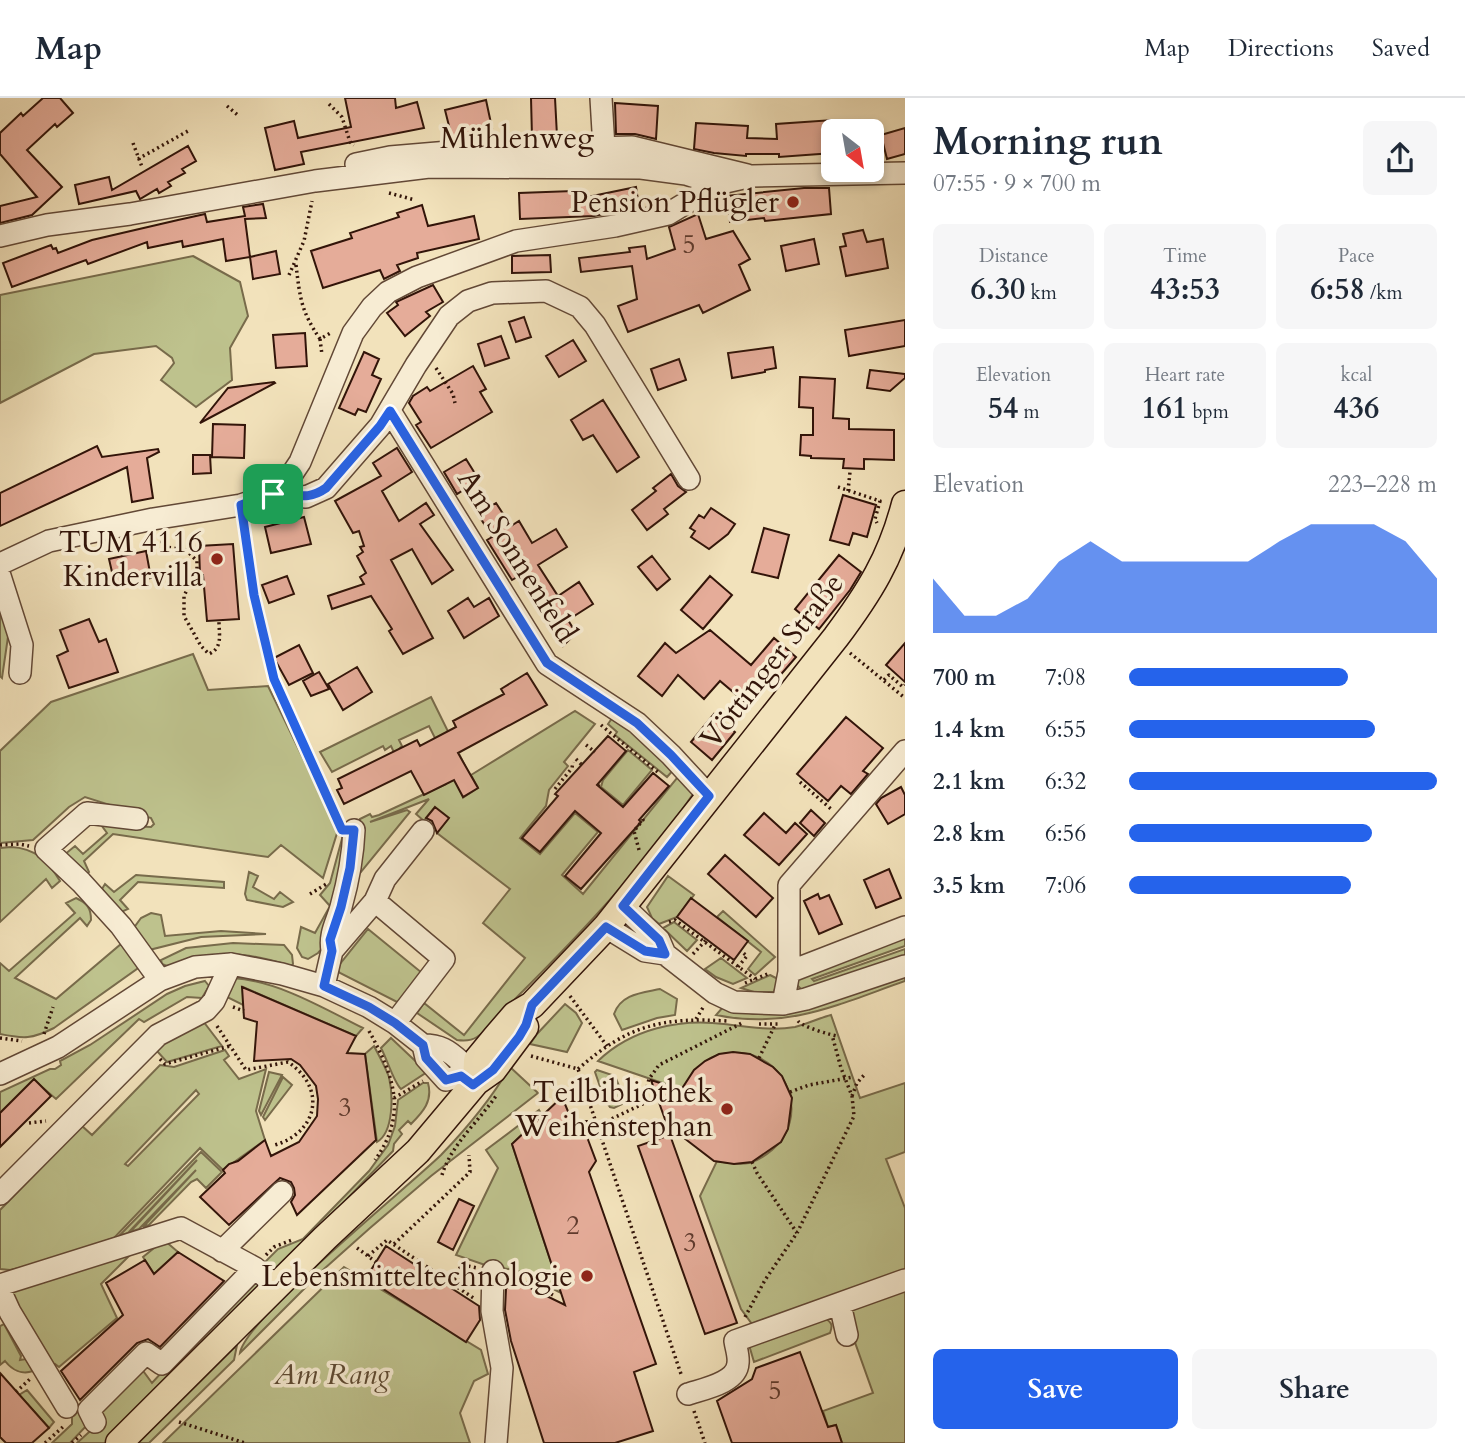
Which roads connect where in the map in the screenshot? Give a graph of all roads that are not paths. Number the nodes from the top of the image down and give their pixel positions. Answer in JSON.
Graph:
{"nodes":[{"id":1,"x":601,"y":98,"type":"edge"},
{"id":2,"x":604,"y":148,"type":"junction"},
{"id":3,"x":905,"y":173,"type":"edge"},
{"id":4,"x":752,"y":176,"type":"junction"},
{"id":5,"x":316,"y":181,"type":"junction"},
{"id":6,"x":717,"y":184,"type":"junction"},
{"id":7,"x":0,"y":236,"type":"edge"},
{"id":8,"x":390,"y":411,"type":"junction"},
{"id":9,"x":689,"y":479,"type":"dead end"},
{"id":10,"x":273,"y":494,"type":"junction"},
{"id":11,"x":905,"y":504,"type":"edge"},
{"id":12,"x":0,"y":564,"type":"edge"},
{"id":13,"x":0,"y":576,"type":"edge"},
{"id":14,"x":20,"y":673,"type":"dead end"},
{"id":15,"x":905,"y":751,"type":"edge"},
{"id":16,"x":709,"y":796,"type":"junction"},
{"id":17,"x":137,"y":819,"type":"dead end"},
{"id":18,"x":354,"y":830,"type":"road end"},
{"id":19,"x":423,"y":831,"type":"dead end"},
{"id":20,"x":375,"y":901,"type":"junction"},
{"id":21,"x":623,"y":906,"type":"junction"},
{"id":22,"x":606,"y":927,"type":"junction"},
{"id":23,"x":905,"y":927,"type":"edge"},
{"id":24,"x":332,"y":951,"type":"junction"},
{"id":25,"x":665,"y":954,"type":"junction"},
{"id":26,"x":231,"y":964,"type":"junction"},
{"id":27,"x":905,"y":965,"type":"edge"},
{"id":28,"x":784,"y":971,"type":"junction"},
{"id":29,"x":160,"y":980,"type":"junction"},
{"id":30,"x":324,"y":986,"type":"junction"},
{"id":31,"x":783,"y":1004,"type":"junction"},
{"id":32,"x":395,"y":1023,"type":"junction"},
{"id":33,"x":0,"y":1074,"type":"edge"},
{"id":34,"x":478,"y":1083,"type":"junction"},
{"id":35,"x":282,"y":1192,"type":"dead end"},
{"id":36,"x":0,"y":1194,"type":"edge"},
{"id":37,"x":222,"y":1251,"type":"junction"},
{"id":38,"x":255,"y":1268,"type":"junction"},
{"id":39,"x":492,"y":1277,"type":"road end"},
{"id":40,"x":905,"y":1280,"type":"edge"},
{"id":41,"x":277,"y":1287,"type":"junction"},
{"id":42,"x":0,"y":1288,"type":"edge"},
{"id":43,"x":840,"y":1304,"type":"junction"},
{"id":44,"x":846,"y":1335,"type":"dead end"},
{"id":45,"x":688,"y":1394,"type":"road end"},
{"id":46,"x":67,"y":1407,"type":"road end"},
{"id":47,"x":95,"y":1422,"type":"dead end"},
{"id":48,"x":120,"y":1443,"type":"edge"},
{"id":49,"x":496,"y":1443,"type":"edge"}],
"edges":[{"from":1,"to":2,"type":"street","name":"Mühlenweg"},
{"from":2,"to":4,"type":"street","name":"Mühlenweg"},
{"from":2,"to":5,"type":"street","name":"Mühlenweg"},
{"from":3,"to":4,"type":"street"},
{"from":4,"to":6,"type":"street"},
{"from":5,"to":6,"type":"street","name":"Mühlenweg"},
{"from":5,"to":7,"type":"street","name":"Mühlenweg"},
{"from":6,"to":10,"type":"street"},
{"from":8,"to":9,"type":"street"},
{"from":8,"to":10,"type":"street"},
{"from":8,"to":16,"type":"street","name":"Am Sonnenfeld"},
{"from":10,"to":12,"type":"street"},
{"from":11,"to":16,"type":"main road","name":"Vöttinger Straße"},
{"from":13,"to":14,"type":"street"},
{"from":15,"to":28,"type":"street"},
{"from":16,"to":21,"type":"main road","name":"Vöttinger Straße"},
{"from":17,"to":29,"type":"street"},
{"from":18,"to":24,"type":"street"},
{"from":19,"to":20,"type":"street"},
{"from":20,"to":24,"type":"street"},
{"from":20,"to":32,"type":"street"},
{"from":21,"to":22,"type":"main road","name":"Vöttinger Straße"},
{"from":21,"to":25,"type":"street"},
{"from":22,"to":25,"type":"street"},
{"from":22,"to":34,"type":"main road","name":"Vöttinger Straße"},
{"from":23,"to":28,"type":"street"},
{"from":24,"to":30,"type":"street"},
{"from":25,"to":31,"type":"street"},
{"from":26,"to":29,"type":"street"},
{"from":26,"to":30,"type":"street"},
{"from":26,"to":36,"type":"street"},
{"from":27,"to":31,"type":"street"},
{"from":28,"to":31,"type":"street"},
{"from":29,"to":33,"type":"street"},
{"from":30,"to":32,"type":"street"},
{"from":32,"to":34,"type":"street"},
{"from":34,"to":41,"type":"main road","name":"Vöttinger Straße"},
{"from":35,"to":37,"type":"street"},
{"from":37,"to":38,"type":"street"},
{"from":37,"to":42,"type":"street"},
{"from":38,"to":41,"type":"street"},
{"from":38,"to":47,"type":"street"},
{"from":39,"to":49,"type":"street"},
{"from":40,"to":43,"type":"street"},
{"from":41,"to":48,"type":"main road","name":"Vöttinger Straße"},
{"from":42,"to":46,"type":"street"},
{"from":43,"to":44,"type":"street"},
{"from":43,"to":45,"type":"street"}]}
